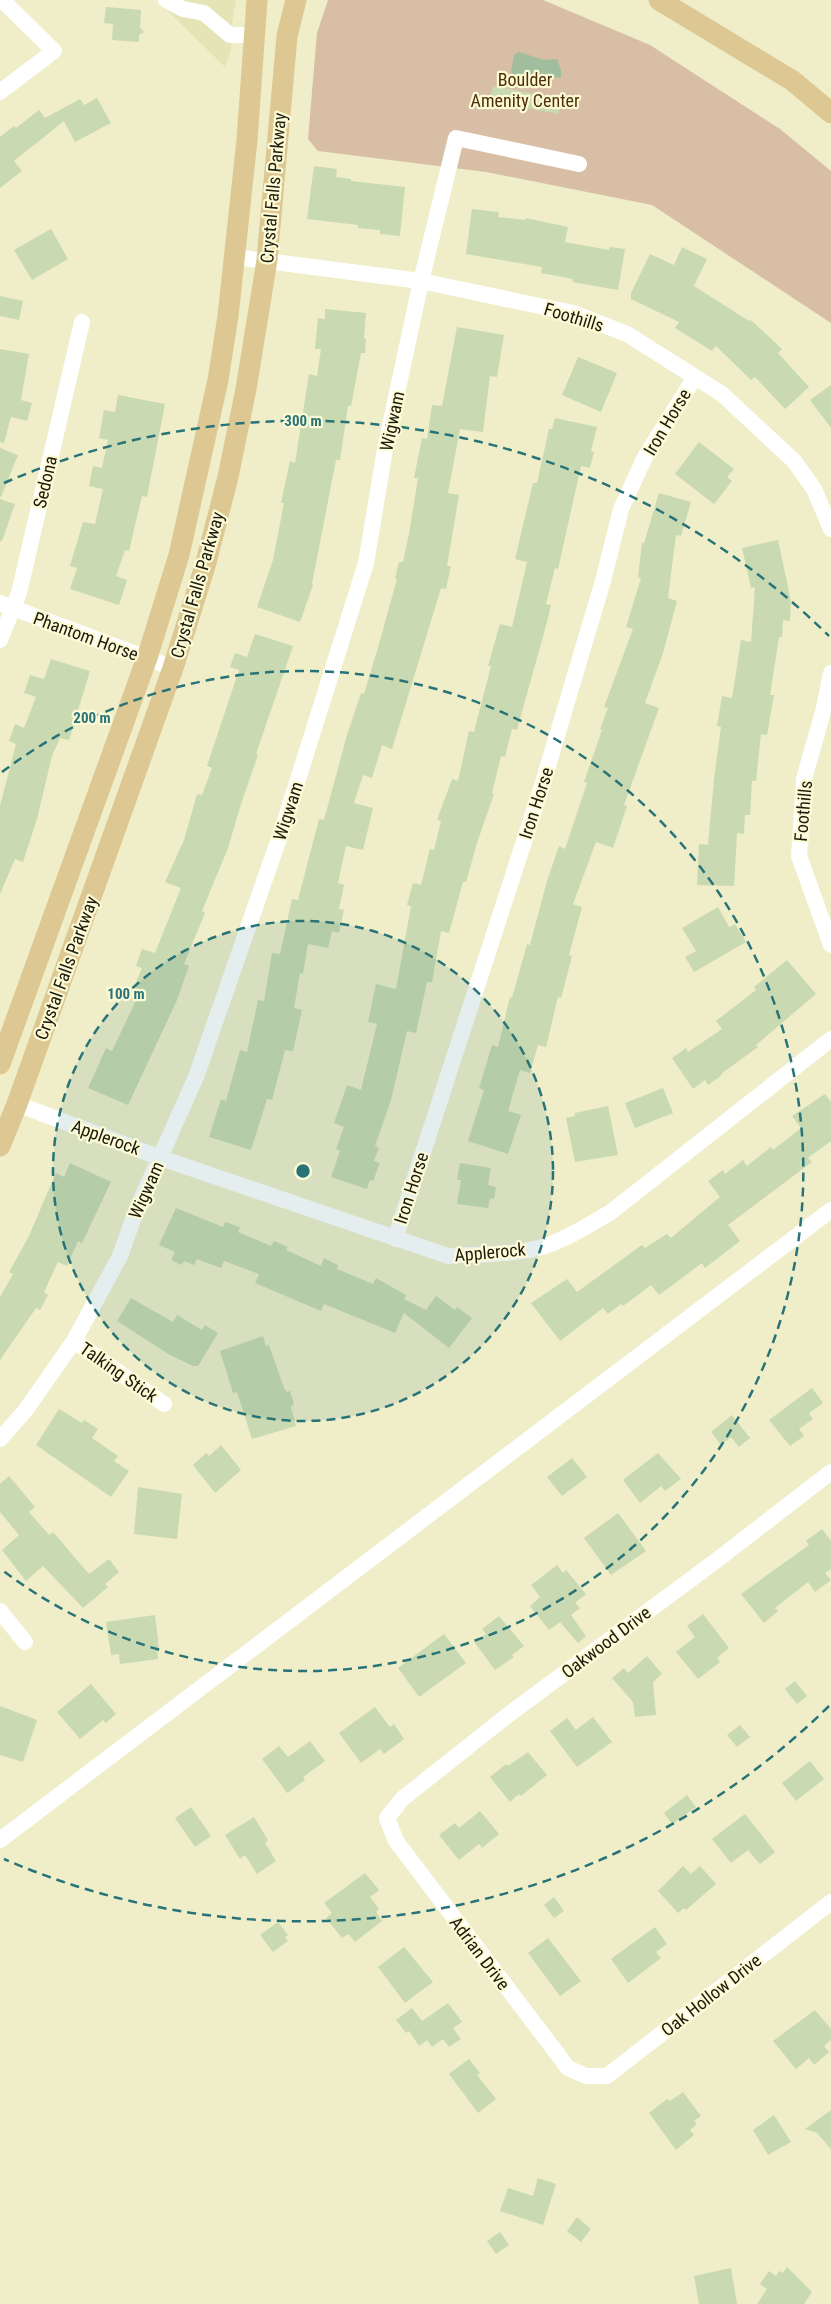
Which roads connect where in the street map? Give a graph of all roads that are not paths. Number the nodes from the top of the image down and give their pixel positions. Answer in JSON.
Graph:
{"nodes":[{"id":1,"x":2,"y":0,"type":"edge"},
{"id":2,"x":166,"y":0,"type":"edge"},
{"id":3,"x":257,"y":0,"type":"edge"},
{"id":4,"x":296,"y":0,"type":"edge"},
{"id":5,"x":659,"y":0,"type":"edge"},
{"id":6,"x":255,"y":35,"type":"junction"},
{"id":7,"x":287,"y":36,"type":"junction"},
{"id":8,"x":0,"y":92,"type":"edge"},
{"id":9,"x":831,"y":113,"type":"edge"},
{"id":10,"x":579,"y":164,"type":"dead end"},
{"id":11,"x":236,"y":257,"type":"junction"},
{"id":12,"x":267,"y":260,"type":"junction"},
{"id":13,"x":421,"y":281,"type":"junction"},
{"id":14,"x":82,"y":322,"type":"dead end"},
{"id":15,"x":695,"y":377,"type":"junction"},
{"id":16,"x":831,"y":529,"type":"edge"},
{"id":17,"x":6,"y":606,"type":"edge"},
{"id":18,"x":0,"y":640,"type":"edge"},
{"id":19,"x":146,"y":658,"type":"junction"},
{"id":20,"x":173,"y":668,"type":"junction"},
{"id":21,"x":831,"y":673,"type":"edge"},
{"id":22,"x":831,"y":946,"type":"edge"},
{"id":23,"x":831,"y":1039,"type":"edge"},
{"id":24,"x":0,"y":1064,"type":"edge"},
{"id":25,"x":17,"y":1104,"type":"junction"},
{"id":26,"x":0,"y":1146,"type":"edge"},
{"id":27,"x":161,"y":1158,"type":"junction"},
{"id":28,"x":831,"y":1210,"type":"edge"},
{"id":29,"x":395,"y":1239,"type":"junction"},
{"id":30,"x":74,"y":1341,"type":"junction"},
{"id":31,"x":164,"y":1404,"type":"dead end"},
{"id":32,"x":0,"y":1438,"type":"edge"},
{"id":33,"x":831,"y":1472,"type":"edge"},
{"id":34,"x":0,"y":1612,"type":"edge"},
{"id":35,"x":25,"y":1642,"type":"dead end"},
{"id":36,"x":387,"y":1818,"type":"joint"},
{"id":37,"x":0,"y":1840,"type":"edge"},
{"id":38,"x":831,"y":1902,"type":"edge"},
{"id":39,"x":586,"y":2076,"type":"joint"}],
"edges":[{"from":1,"to":8,"type":"street"},
{"from":2,"to":6,"type":"street"},
{"from":3,"to":6,"type":"main road","name":"Crystal Falls Parkway"},
{"from":4,"to":7,"type":"main road","name":"Crystal Falls Parkway"},
{"from":5,"to":9,"type":"main road"},
{"from":6,"to":7,"type":"main road"},
{"from":6,"to":11,"type":"main road","name":"Crystal Falls Parkway"},
{"from":7,"to":12,"type":"main road","name":"Crystal Falls Parkway"},
{"from":10,"to":13,"type":"street","name":"Wigwam"},
{"from":11,"to":12,"type":"street","name":"Foothills"},
{"from":11,"to":19,"type":"main road","name":"Crystal Falls Parkway"},
{"from":12,"to":13,"type":"street","name":"Foothills"},
{"from":12,"to":20,"type":"main road","name":"Crystal Falls Parkway"},
{"from":13,"to":15,"type":"street","name":"Foothills"},
{"from":13,"to":27,"type":"street","name":"Wigwam"},
{"from":14,"to":17,"type":"street","name":"Sedona"},
{"from":15,"to":16,"type":"street","name":"Foothills"},
{"from":15,"to":29,"type":"street","name":"Iron Horse"},
{"from":17,"to":18,"type":"street","name":"Sedona"},
{"from":17,"to":19,"type":"street","name":"Phantom Horse"},
{"from":19,"to":20,"type":"street","name":"Phantom Horse"},
{"from":19,"to":24,"type":"main road","name":"Crystal Falls Parkway"},
{"from":20,"to":25,"type":"main road","name":"Crystal Falls Parkway"},
{"from":21,"to":22,"type":"street","name":"Foothills"},
{"from":23,"to":29,"type":"street","name":"Applerock"},
{"from":25,"to":26,"type":"main road","name":"Crystal Falls Parkway"},
{"from":25,"to":27,"type":"street","name":"Applerock"},
{"from":27,"to":29,"type":"street","name":"Applerock"},
{"from":27,"to":30,"type":"street","name":"Wigwam"},
{"from":28,"to":37,"type":"street"},
{"from":30,"to":31,"type":"street","name":"Talking Stick"},
{"from":30,"to":32,"type":"street","name":"Wigwam"},
{"from":33,"to":36,"type":"street","name":"Oakwood Drive"},
{"from":34,"to":35,"type":"street"},
{"from":36,"to":39,"type":"street","name":"Adrian Drive"},
{"from":38,"to":39,"type":"street","name":"Oak Hollow Drive"}]}
